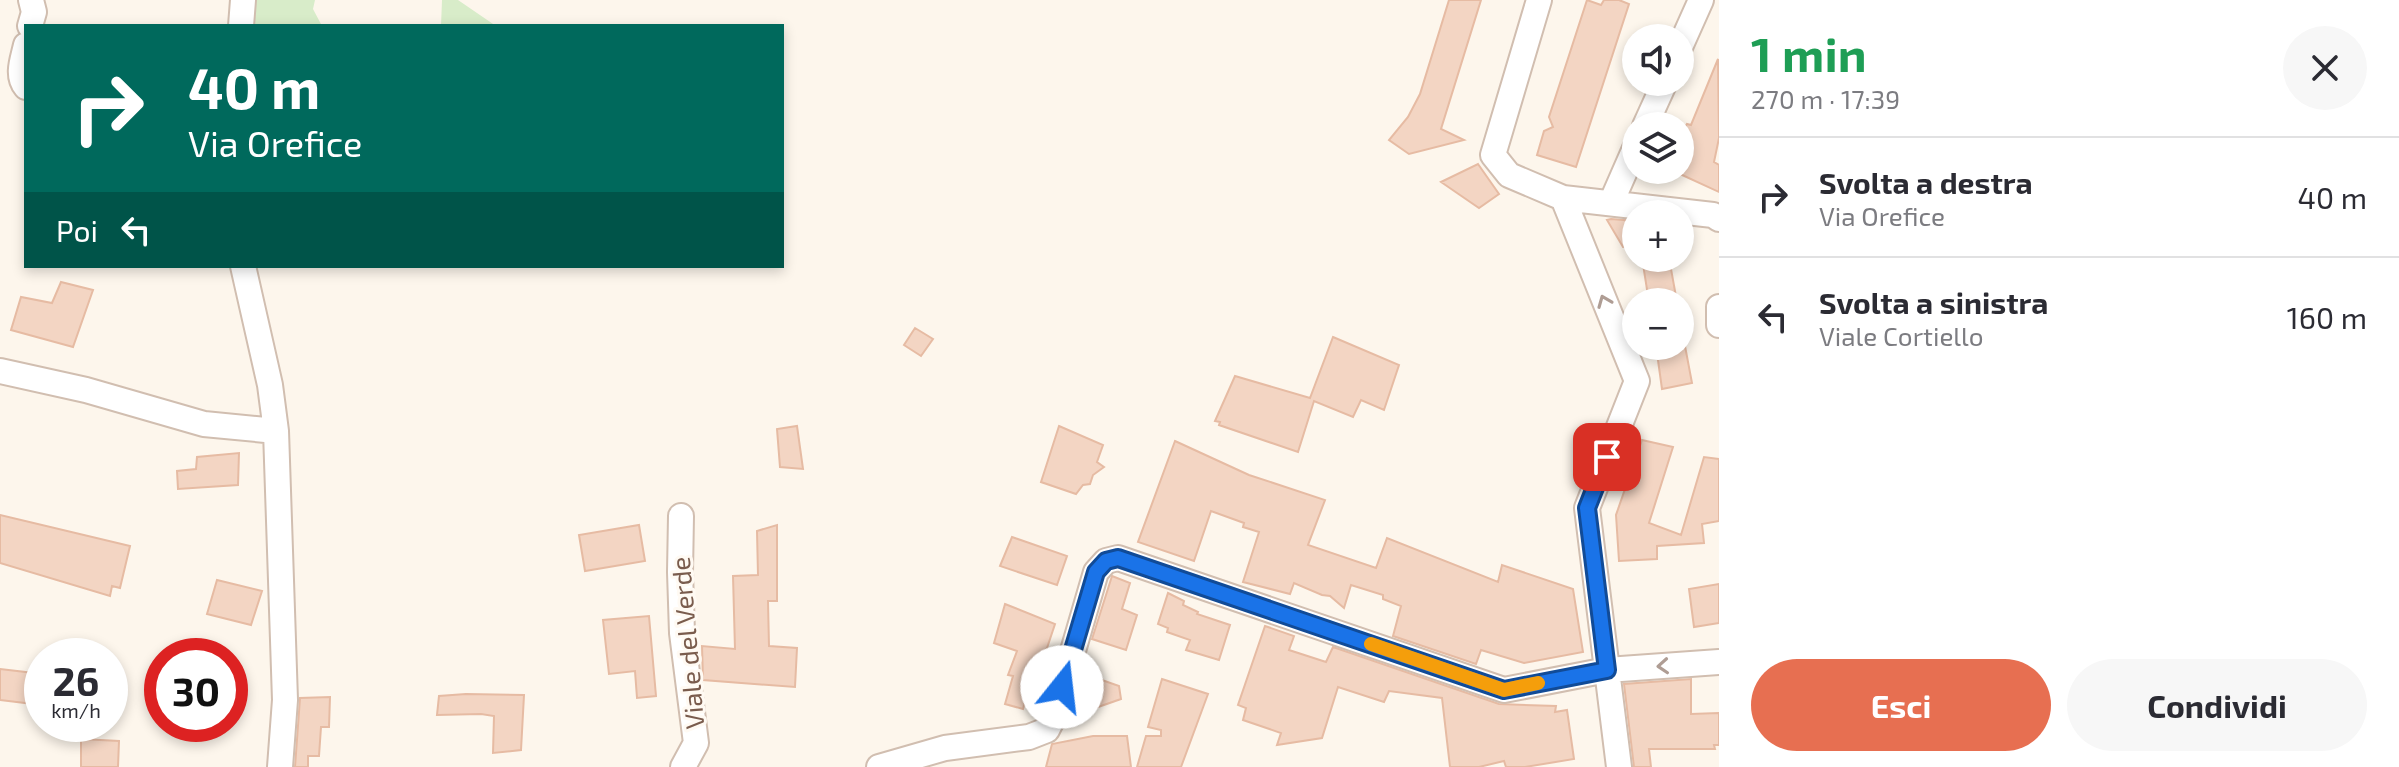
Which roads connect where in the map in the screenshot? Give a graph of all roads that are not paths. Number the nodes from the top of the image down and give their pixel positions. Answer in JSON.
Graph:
{"nodes":[{"id":1,"x":31,"y":0,"type":"edge"},
{"id":2,"x":243,"y":0,"type":"edge"},
{"id":3,"x":1539,"y":0,"type":"edge"},
{"id":4,"x":1701,"y":0,"type":"edge"},
{"id":5,"x":31,"y":24,"type":"edge"},
{"id":6,"x":241,"y":24,"type":"edge"},
{"id":7,"x":1690,"y":24,"type":"edge"},
{"id":8,"x":24,"y":54,"type":"edge"},
{"id":9,"x":24,"y":85,"type":"edge"},
{"id":10,"x":1622,"y":178,"type":"edge"},
{"id":11,"x":1563,"y":198,"type":"junction"},
{"id":12,"x":1611,"y":203,"type":"junction"},
{"id":13,"x":1719,"y":219,"type":"edge"},
{"id":14,"x":243,"y":268,"type":"edge"},
{"id":15,"x":1719,"y":307,"type":"edge"},
{"id":16,"x":1719,"y":325,"type":"edge"},
{"id":17,"x":0,"y":371,"type":"edge"},
{"id":18,"x":276,"y":431,"type":"junction"},
{"id":19,"x":681,"y":516,"type":"dead end"},
{"id":20,"x":1719,"y":662,"type":"edge"},
{"id":21,"x":1607,"y":670,"type":"junction"},
{"id":22,"x":280,"y":767,"type":"edge"},
{"id":23,"x":683,"y":767,"type":"edge"},
{"id":24,"x":879,"y":767,"type":"edge"},
{"id":25,"x":1619,"y":767,"type":"edge"}],
"edges":[{"from":1,"to":5,"type":"street"},
{"from":2,"to":6,"type":"street"},
{"from":3,"to":11,"type":"street"},
{"from":4,"to":7,"type":"street"},
{"from":8,"to":9,"type":"street"},
{"from":10,"to":12,"type":"street"},
{"from":11,"to":12,"type":"street"},
{"from":21,"to":11,"type":"street","one_way":true},
{"from":12,"to":13,"type":"street"},
{"from":14,"to":18,"type":"street"},
{"from":15,"to":16,"type":"street"},
{"from":17,"to":18,"type":"street"},
{"from":18,"to":22,"type":"street"},
{"from":19,"to":23,"type":"street","name":"Viale del Verde"},
{"from":20,"to":21,"type":"street","one_way":true},
{"from":21,"to":24,"type":"street"},
{"from":21,"to":25,"type":"street"}]}
